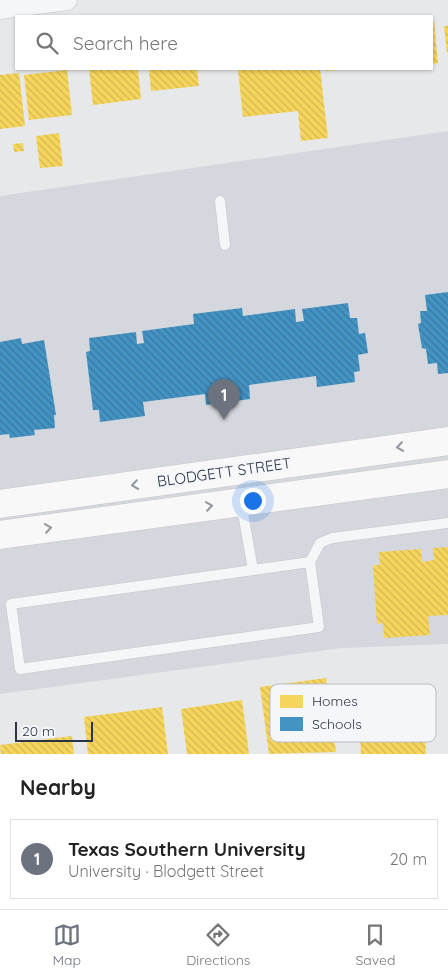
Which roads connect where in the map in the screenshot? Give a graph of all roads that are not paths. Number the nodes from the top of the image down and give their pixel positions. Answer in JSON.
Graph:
{"nodes":[{"id":1,"x":67,"y":0,"type":"edge"},
{"id":2,"x":0,"y":9,"type":"edge"},
{"id":3,"x":220,"y":201,"type":"dead end"},
{"id":4,"x":226,"y":245,"type":"dead end"},
{"id":5,"x":448,"y":441,"type":"edge"},
{"id":6,"x":237,"y":470,"type":"junction"},
{"id":7,"x":448,"y":474,"type":"edge"},
{"id":8,"x":241,"y":501,"type":"junction"},
{"id":9,"x":0,"y":504,"type":"edge"},
{"id":10,"x":448,"y":523,"type":"edge"},
{"id":11,"x":0,"y":535,"type":"edge"},
{"id":12,"x":310,"y":562,"type":"junction"},
{"id":13,"x":253,"y":570,"type":"junction"}],
"edges":[{"from":1,"to":2,"type":"street"},
{"from":3,"to":4,"type":"lane"},
{"from":5,"to":6,"type":"main road","name":"BLODGETT STREET","one_way":true},
{"from":6,"to":8,"type":"main road"},
{"from":6,"to":9,"type":"main road","name":"BLODGETT STREET","one_way":true},
{"from":7,"to":8,"type":"main road","name":"BLODGETT STREET"},
{"from":11,"to":8,"type":"main road","name":"BLODGETT STREET","one_way":true},
{"from":8,"to":13,"type":"lane"},
{"from":10,"to":12,"type":"lane"},
{"from":12,"to":13,"type":"lane"},
{"from":12,"to":13,"type":"lane"}]}
